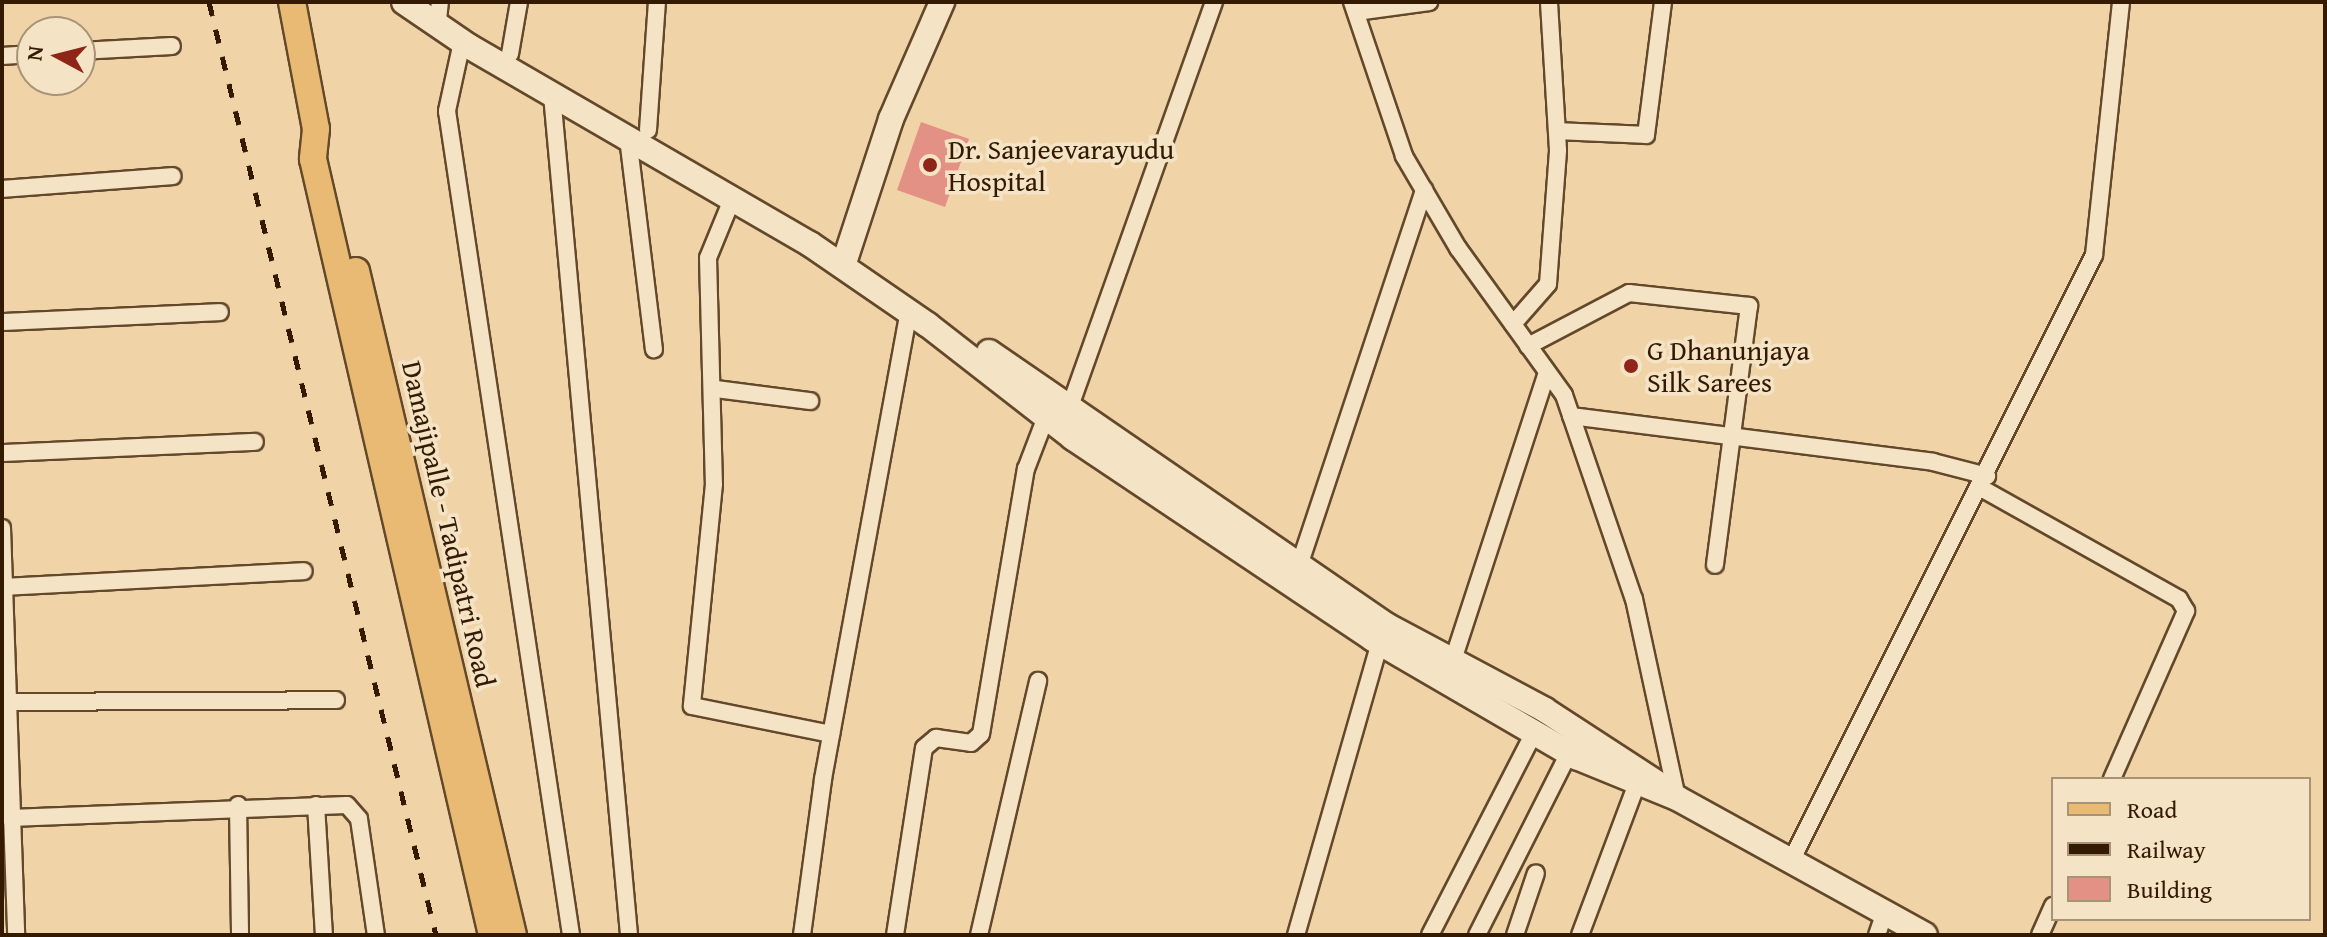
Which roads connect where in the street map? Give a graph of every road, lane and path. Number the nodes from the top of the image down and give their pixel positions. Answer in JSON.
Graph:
{"nodes":[{"id":1,"x":292,"y":2,"type":"edge"},
{"id":2,"x":404,"y":2,"type":"edge"},
{"id":3,"x":519,"y":2,"type":"edge"},
{"id":4,"x":657,"y":2,"type":"edge"},
{"id":5,"x":942,"y":2,"type":"edge"},
{"id":6,"x":1214,"y":2,"type":"edge"},
{"id":7,"x":1429,"y":2,"type":"edge"},
{"id":8,"x":1549,"y":2,"type":"edge"},
{"id":9,"x":1663,"y":2,"type":"edge"},
{"id":10,"x":2121,"y":2,"type":"edge"},
{"id":11,"x":1354,"y":7,"type":"edge"},
{"id":12,"x":446,"y":22,"type":"edge"},
{"id":13,"x":172,"y":46,"type":"dead end"},
{"id":14,"x":96,"y":50,"type":"edge"},
{"id":15,"x":510,"y":54,"type":"junction"},
{"id":16,"x":552,"y":95,"type":"junction"},
{"id":17,"x":316,"y":129,"type":"junction"},
{"id":18,"x":1558,"y":131,"type":"junction"},
{"id":19,"x":638,"y":134,"type":"junction"},
{"id":20,"x":173,"y":176,"type":"dead end"},
{"id":21,"x":2,"y":189,"type":"edge"},
{"id":22,"x":1424,"y":190,"type":"junction"},
{"id":23,"x":733,"y":197,"type":"junction"},
{"id":24,"x":845,"y":259,"type":"junction"},
{"id":25,"x":909,"y":311,"type":"junction"},
{"id":26,"x":220,"y":312,"type":"dead end"},
{"id":27,"x":2,"y":322,"type":"edge"},
{"id":28,"x":1513,"y":324,"type":"junction"},
{"id":29,"x":1528,"y":346,"type":"junction"},
{"id":30,"x":654,"y":349,"type":"dead end"},
{"id":31,"x":1547,"y":372,"type":"junction"},
{"id":32,"x":716,"y":389,"type":"junction"},
{"id":33,"x":810,"y":401,"type":"dead end"},
{"id":34,"x":1057,"y":414,"type":"junction"},
{"id":35,"x":1571,"y":416,"type":"junction"},
{"id":36,"x":1734,"y":435,"type":"junction"},
{"id":37,"x":255,"y":442,"type":"dead end"},
{"id":38,"x":2,"y":453,"type":"edge"},
{"id":39,"x":1984,"y":482,"type":"junction"},
{"id":40,"x":2,"y":528,"type":"edge"},
{"id":41,"x":1715,"y":565,"type":"dead end"},
{"id":42,"x":304,"y":571,"type":"dead end"},
{"id":43,"x":1296,"y":575,"type":"junction"},
{"id":44,"x":4,"y":587,"type":"edge"},
{"id":45,"x":1380,"y":643,"type":"junction"},
{"id":46,"x":1453,"y":660,"type":"junction"},
{"id":47,"x":1038,"y":681,"type":"dead end"},
{"id":48,"x":336,"y":700,"type":"dead end"},
{"id":49,"x":6,"y":702,"type":"edge"},
{"id":50,"x":1534,"y":733,"type":"junction"},
{"id":51,"x":831,"y":734,"type":"junction"},
{"id":52,"x":1569,"y":753,"type":"junction"},
{"id":53,"x":2113,"y":777,"type":"edge"},
{"id":54,"x":1637,"y":783,"type":"junction"},
{"id":55,"x":1676,"y":797,"type":"junction"},
{"id":56,"x":238,"y":805,"type":"junction"},
{"id":57,"x":316,"y":805,"type":"junction"},
{"id":58,"x":10,"y":818,"type":"junction"},
{"id":59,"x":7,"y":842,"type":"edge"},
{"id":60,"x":1793,"y":857,"type":"junction"},
{"id":61,"x":1536,"y":873,"type":"dead end"},
{"id":62,"x":2051,"y":910,"type":"edge"},
{"id":63,"x":1885,"y":912,"type":"junction"},
{"id":64,"x":11,"y":928,"type":"edge"},
{"id":65,"x":240,"y":935,"type":"edge"},
{"id":66,"x":324,"y":935,"type":"edge"},
{"id":67,"x":376,"y":935,"type":"edge"},
{"id":68,"x":492,"y":935,"type":"edge"},
{"id":69,"x":513,"y":935,"type":"edge"},
{"id":70,"x":571,"y":935,"type":"edge"},
{"id":71,"x":629,"y":935,"type":"edge"},
{"id":72,"x":802,"y":935,"type":"edge"},
{"id":73,"x":895,"y":935,"type":"edge"},
{"id":74,"x":979,"y":935,"type":"edge"},
{"id":75,"x":1296,"y":935,"type":"edge"},
{"id":76,"x":1430,"y":935,"type":"edge"},
{"id":77,"x":1477,"y":935,"type":"edge"},
{"id":78,"x":1515,"y":935,"type":"edge"},
{"id":79,"x":1580,"y":935,"type":"edge"},
{"id":80,"x":1877,"y":935,"type":"edge"},
{"id":81,"x":1925,"y":935,"type":"edge"},
{"id":82,"x":2040,"y":935,"type":"edge"}],
"edges":[{"from":1,"to":17,"type":"main road","name":"Damajipalle - Tadipatri Road"},
{"from":2,"to":12,"type":"main road"},
{"from":3,"to":15,"type":"street"},
{"from":4,"to":19,"type":"street"},
{"from":5,"to":24,"type":"main road"},
{"from":6,"to":34,"type":"street"},
{"from":7,"to":11,"type":"street"},
{"from":8,"to":18,"type":"street"},
{"from":9,"to":18,"type":"street"},
{"from":10,"to":39,"type":"street"},
{"from":11,"to":22,"type":"street"},
{"from":12,"to":15,"type":"main road"},
{"from":12,"to":16,"type":"main road"},
{"from":12,"to":70,"type":"street"},
{"from":13,"to":14,"type":"street"},
{"from":15,"to":19,"type":"main road"},
{"from":16,"to":19,"type":"main road"},
{"from":16,"to":71,"type":"street"},
{"from":17,"to":68,"type":"main road","name":"Damajipalle - Tadipatri Road"},
{"from":17,"to":69,"type":"main road","name":"Damajipalle - Tadipatri Road"},
{"from":18,"to":28,"type":"street"},
{"from":19,"to":23,"type":"main road"},
{"from":19,"to":24,"type":"main road"},
{"from":19,"to":30,"type":"street"},
{"from":20,"to":21,"type":"street"},
{"from":22,"to":28,"type":"street"},
{"from":22,"to":43,"type":"street"},
{"from":23,"to":24,"type":"main road"},
{"from":23,"to":32,"type":"street"},
{"from":24,"to":25,"type":"main road"},
{"from":24,"to":34,"type":"main road"},
{"from":25,"to":34,"type":"main road"},
{"from":25,"to":51,"type":"street"},
{"from":26,"to":27,"type":"street"},
{"from":28,"to":29,"type":"street"},
{"from":29,"to":31,"type":"street"},
{"from":29,"to":36,"type":"street"},
{"from":31,"to":35,"type":"street"},
{"from":31,"to":46,"type":"street"},
{"from":32,"to":33,"type":"street"},
{"from":32,"to":51,"type":"street"},
{"from":34,"to":43,"type":"main road"},
{"from":34,"to":73,"type":"street"},
{"from":35,"to":36,"type":"street"},
{"from":35,"to":55,"type":"street"},
{"from":36,"to":39,"type":"street"},
{"from":36,"to":41,"type":"street"},
{"from":37,"to":38,"type":"street"},
{"from":39,"to":53,"type":"street"},
{"from":39,"to":60,"type":"street"},
{"from":40,"to":44,"type":"street"},
{"from":42,"to":44,"type":"street"},
{"from":43,"to":45,"type":"main road"},
{"from":43,"to":46,"type":"main road"},
{"from":44,"to":49,"type":"street"},
{"from":45,"to":50,"type":"main road"},
{"from":45,"to":75,"type":"street"},
{"from":46,"to":55,"type":"main road"},
{"from":47,"to":74,"type":"street"},
{"from":48,"to":49,"type":"street"},
{"from":49,"to":58,"type":"street"},
{"from":50,"to":52,"type":"main road"},
{"from":50,"to":76,"type":"street"},
{"from":51,"to":72,"type":"street"},
{"from":52,"to":54,"type":"main road"},
{"from":52,"to":77,"type":"street"},
{"from":54,"to":55,"type":"main road"},
{"from":54,"to":79,"type":"street"},
{"from":55,"to":60,"type":"main road"},
{"from":56,"to":57,"type":"street"},
{"from":56,"to":58,"type":"street"},
{"from":56,"to":65,"type":"street"},
{"from":57,"to":66,"type":"street"},
{"from":57,"to":67,"type":"street"},
{"from":58,"to":59,"type":"street"},
{"from":59,"to":64,"type":"street"},
{"from":60,"to":63,"type":"main road"},
{"from":61,"to":78,"type":"street"},
{"from":62,"to":82,"type":"street"},
{"from":63,"to":80,"type":"street"},
{"from":63,"to":81,"type":"main road"}]}
